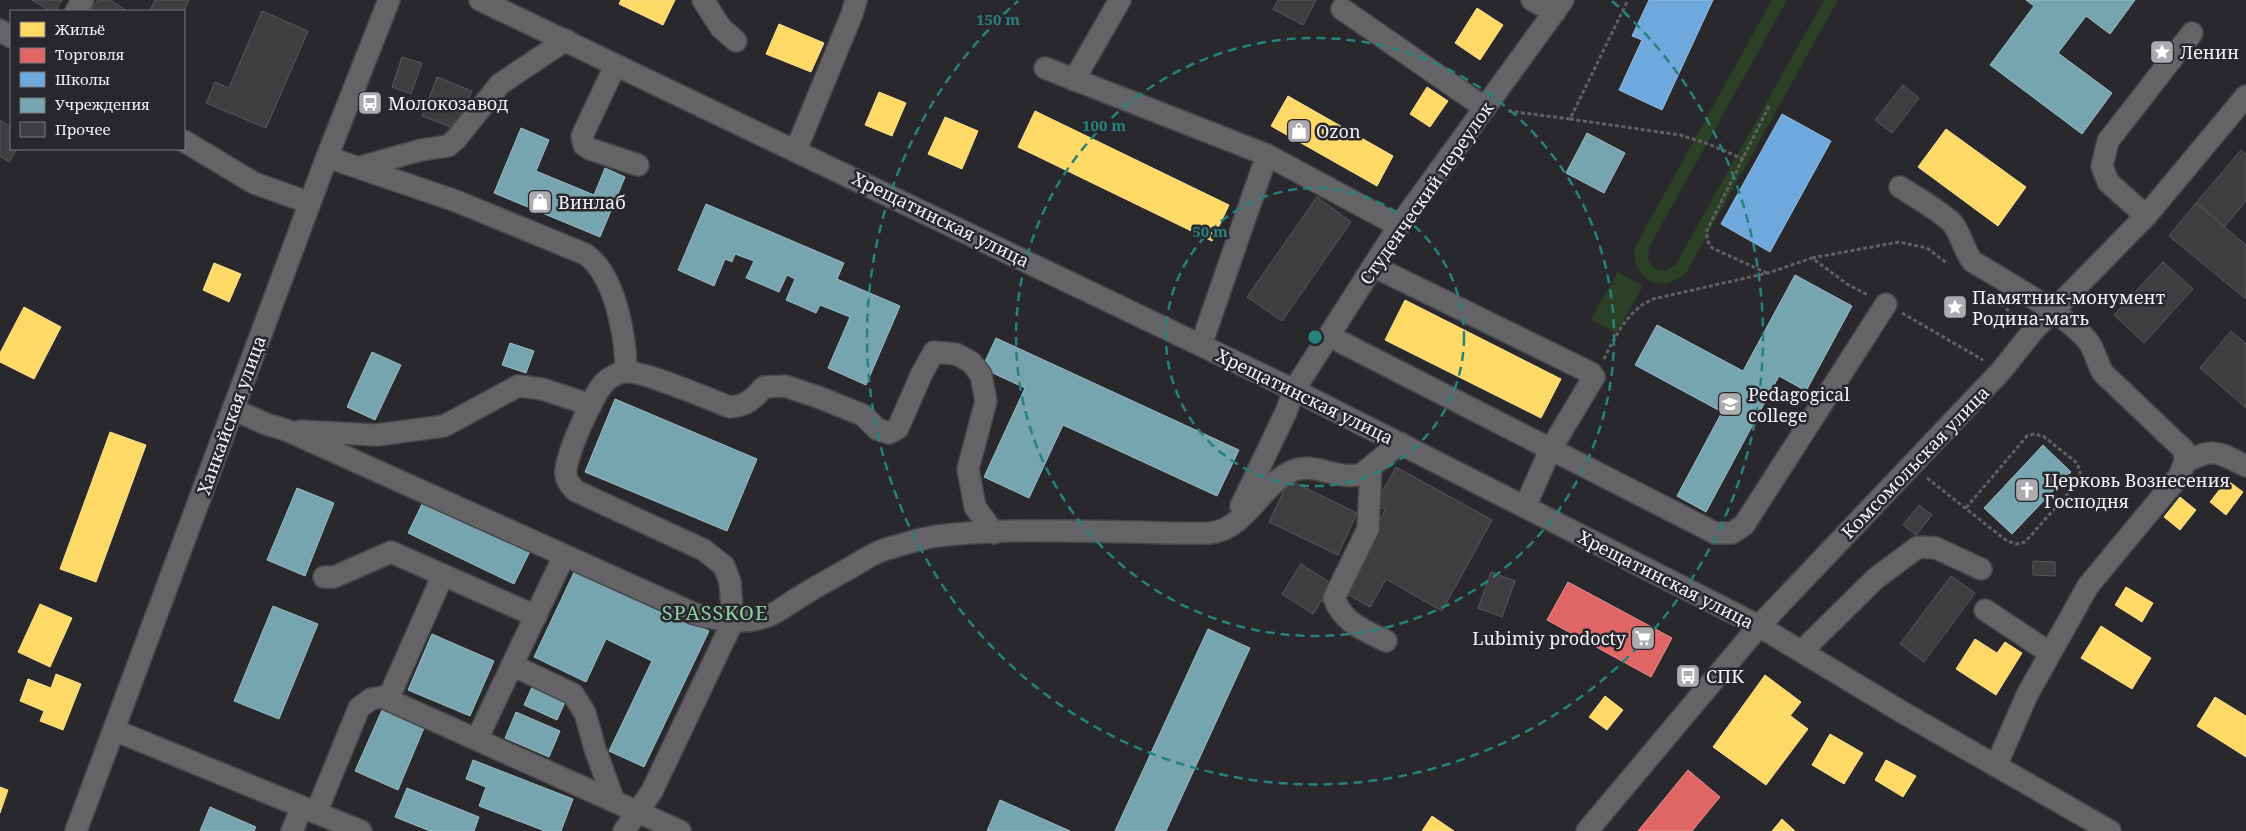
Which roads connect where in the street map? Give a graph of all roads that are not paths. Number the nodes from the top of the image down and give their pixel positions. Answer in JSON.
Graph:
{"nodes":[{"id":1,"x":390,"y":0,"type":"edge"},
{"id":2,"x":480,"y":0,"type":"edge"},
{"id":3,"x":702,"y":0,"type":"edge"},
{"id":4,"x":856,"y":0,"type":"edge"},
{"id":5,"x":1120,"y":0,"type":"edge"},
{"id":6,"x":1532,"y":0,"type":"edge"},
{"id":7,"x":1559,"y":6,"type":"edge"},
{"id":8,"x":1342,"y":9,"type":"dead end"},
{"id":9,"x":2192,"y":33,"type":"dead end"},
{"id":10,"x":566,"y":40,"type":"junction"},
{"id":11,"x":736,"y":41,"type":"dead end"},
{"id":12,"x":615,"y":66,"type":"junction"},
{"id":13,"x":1045,"y":68,"type":"dead end"},
{"id":14,"x":1074,"y":80,"type":"junction"},
{"id":15,"x":2246,"y":96,"type":"edge"},
{"id":16,"x":1485,"y":108,"type":"junction"},
{"id":17,"x":185,"y":143,"type":"edge"},
{"id":18,"x":796,"y":150,"type":"junction"},
{"id":19,"x":1266,"y":155,"type":"junction"},
{"id":20,"x":327,"y":157,"type":"junction"},
{"id":21,"x":638,"y":165,"type":"dead end"},
{"id":22,"x":360,"y":167,"type":"junction"},
{"id":23,"x":1900,"y":186,"type":"dead end"},
{"id":24,"x":310,"y":203,"type":"junction"},
{"id":25,"x":2146,"y":216,"type":"junction"},
{"id":26,"x":1399,"y":226,"type":"junction"},
{"id":27,"x":1373,"y":266,"type":"junction"},
{"id":28,"x":1886,"y":304,"type":"road end"},
{"id":29,"x":2053,"y":312,"type":"junction"},
{"id":30,"x":1329,"y":336,"type":"junction"},
{"id":31,"x":1200,"y":345,"type":"junction"},
{"id":32,"x":626,"y":371,"type":"junction"},
{"id":33,"x":1294,"y":390,"type":"junction"},
{"id":34,"x":591,"y":405,"type":"junction"},
{"id":35,"x":233,"y":408,"type":"junction"},
{"id":36,"x":286,"y":430,"type":"junction"},
{"id":37,"x":1400,"y":443,"type":"junction"},
{"id":38,"x":1550,"y":450,"type":"junction"},
{"id":39,"x":2185,"y":462,"type":"junction"},
{"id":40,"x":2246,"y":466,"type":"edge"},
{"id":41,"x":1371,"y":467,"type":"junction"},
{"id":42,"x":1525,"y":507,"type":"junction"},
{"id":43,"x":1231,"y":526,"type":"junction"},
{"id":44,"x":994,"y":533,"type":"junction"},
{"id":45,"x":564,"y":556,"type":"junction"},
{"id":46,"x":1981,"y":569,"type":"dead end"},
{"id":47,"x":443,"y":575,"type":"junction"},
{"id":48,"x":324,"y":577,"type":"dead end"},
{"id":49,"x":1986,"y":610,"type":"dead end"},
{"id":50,"x":536,"y":616,"type":"junction"},
{"id":51,"x":734,"y":621,"type":"junction"},
{"id":52,"x":1758,"y":626,"type":"junction"},
{"id":53,"x":1386,"y":641,"type":"dead end"},
{"id":54,"x":1802,"y":651,"type":"junction"},
{"id":55,"x":2050,"y":654,"type":"junction"},
{"id":56,"x":512,"y":665,"type":"junction"},
{"id":57,"x":388,"y":699,"type":"junction"},
{"id":58,"x":114,"y":730,"type":"junction"},
{"id":59,"x":477,"y":739,"type":"junction"},
{"id":60,"x":1996,"y":766,"type":"junction"},
{"id":61,"x":614,"y":801,"type":"junction"},
{"id":62,"x":309,"y":810,"type":"junction"},
{"id":63,"x":638,"y":812,"type":"junction"},
{"id":64,"x":358,"y":830,"type":"edge"},
{"id":65,"x":76,"y":831,"type":"edge"},
{"id":66,"x":292,"y":831,"type":"edge"},
{"id":67,"x":624,"y":831,"type":"edge"},
{"id":68,"x":680,"y":831,"type":"edge"},
{"id":69,"x":1587,"y":831,"type":"edge"},
{"id":70,"x":2110,"y":831,"type":"edge"}],
"edges":[{"from":1,"to":20,"type":"street","name":"Ханкайская улица"},
{"from":2,"to":10,"type":"street","name":"Хрещатинская улица"},
{"from":3,"to":11,"type":"street"},
{"from":4,"to":18,"type":"street"},
{"from":5,"to":14,"type":"street"},
{"from":6,"to":7,"type":"street"},
{"from":7,"to":16,"type":"street","name":"Студенческий переулок"},
{"from":8,"to":16,"type":"street"},
{"from":9,"to":25,"type":"street"},
{"from":10,"to":12,"type":"street","name":"Хрещатинская улица"},
{"from":10,"to":22,"type":"street"},
{"from":12,"to":18,"type":"street","name":"Хрещатинская улица"},
{"from":12,"to":21,"type":"street"},
{"from":13,"to":14,"type":"street"},
{"from":14,"to":19,"type":"street"},
{"from":15,"to":25,"type":"street","name":"Комсомольская улица"},
{"from":16,"to":26,"type":"street","name":"Студенческий переулок"},
{"from":17,"to":24,"type":"street"},
{"from":18,"to":31,"type":"street","name":"Хрещатинская улица"},
{"from":19,"to":26,"type":"street"},
{"from":19,"to":31,"type":"street"},
{"from":20,"to":22,"type":"street"},
{"from":20,"to":24,"type":"street","name":"Ханкайская улица"},
{"from":22,"to":32,"type":"street"},
{"from":23,"to":29,"type":"street"},
{"from":24,"to":35,"type":"street","name":"Ханкайская улица"},
{"from":25,"to":29,"type":"street","name":"Комсомольская улица"},
{"from":26,"to":27,"type":"street","name":"Студенческий переулок"},
{"from":27,"to":30,"type":"street","name":"Студенческий переулок"},
{"from":27,"to":38,"type":"street"},
{"from":28,"to":38,"type":"street"},
{"from":29,"to":39,"type":"street"},
{"from":29,"to":52,"type":"street","name":"Комсомольская улица"},
{"from":30,"to":33,"type":"street","name":"Студенческий переулок"},
{"from":30,"to":38,"type":"street"},
{"from":31,"to":33,"type":"street","name":"Хрещатинская улица"},
{"from":32,"to":34,"type":"street"},
{"from":32,"to":44,"type":"street"},
{"from":33,"to":37,"type":"street","name":"Хрещатинская улица"},
{"from":33,"to":43,"type":"street","name":"Студенческий переулок"},
{"from":34,"to":36,"type":"street"},
{"from":34,"to":51,"type":"street"},
{"from":35,"to":36,"type":"street"},
{"from":35,"to":58,"type":"street","name":"Ханкайская улица"},
{"from":36,"to":45,"type":"street"},
{"from":37,"to":41,"type":"street"},
{"from":37,"to":42,"type":"street","name":"Хрещатинская улица"},
{"from":38,"to":42,"type":"street"},
{"from":39,"to":40,"type":"street"},
{"from":39,"to":55,"type":"street"},
{"from":41,"to":43,"type":"street"},
{"from":41,"to":53,"type":"street"},
{"from":42,"to":52,"type":"street","name":"Хрещатинская улица"},
{"from":43,"to":44,"type":"street"},
{"from":44,"to":51,"type":"street"},
{"from":45,"to":50,"type":"street"},
{"from":45,"to":51,"type":"street"},
{"from":46,"to":54,"type":"street"},
{"from":47,"to":48,"type":"street"},
{"from":47,"to":50,"type":"street"},
{"from":47,"to":57,"type":"street"},
{"from":49,"to":55,"type":"street"},
{"from":50,"to":56,"type":"street"},
{"from":51,"to":63,"type":"street"},
{"from":52,"to":54,"type":"street","name":"Хрещатинская улица"},
{"from":52,"to":69,"type":"street","name":"Комсомольская улица"},
{"from":54,"to":60,"type":"street","name":"Хрещатинская улица"},
{"from":55,"to":60,"type":"street"},
{"from":56,"to":59,"type":"street"},
{"from":56,"to":61,"type":"street"},
{"from":57,"to":59,"type":"street"},
{"from":57,"to":62,"type":"street"},
{"from":58,"to":62,"type":"street"},
{"from":58,"to":65,"type":"street","name":"Ханкайская улица"},
{"from":59,"to":61,"type":"street"},
{"from":60,"to":70,"type":"street","name":"Хрещатинская улица"},
{"from":61,"to":63,"type":"street"},
{"from":62,"to":64,"type":"street"},
{"from":62,"to":66,"type":"street"},
{"from":63,"to":67,"type":"street"},
{"from":63,"to":68,"type":"street"}]}
